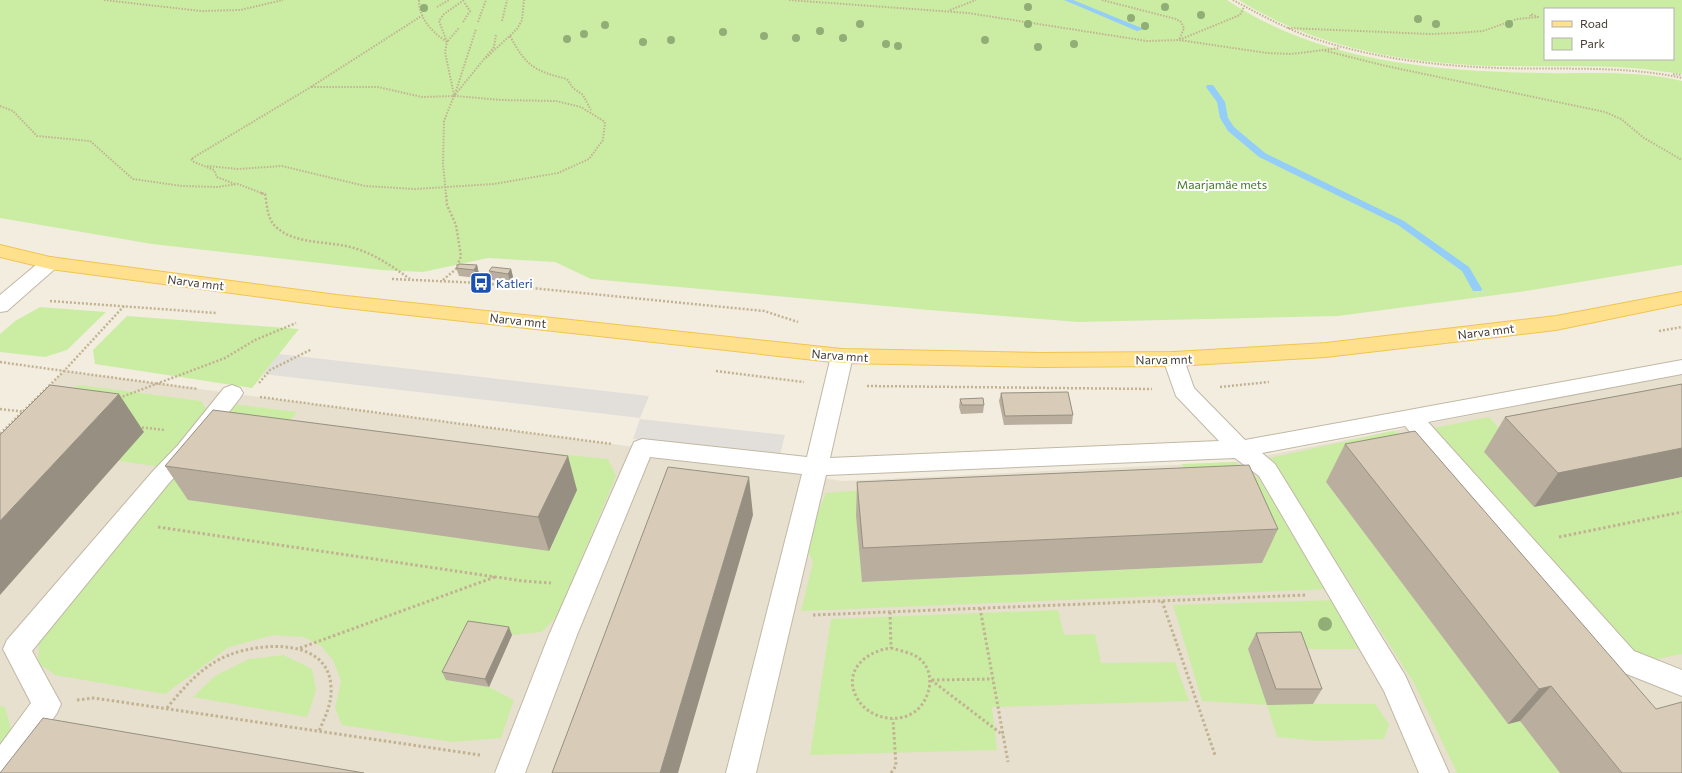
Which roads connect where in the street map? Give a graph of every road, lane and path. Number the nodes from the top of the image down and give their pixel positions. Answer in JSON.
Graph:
{"nodes":[{"id":1,"x":104,"y":0,"type":"edge"},
{"id":2,"x":283,"y":0,"type":"edge"},
{"id":3,"x":419,"y":0,"type":"edge"},
{"id":4,"x":449,"y":0,"type":"edge"},
{"id":5,"x":486,"y":0,"type":"edge"},
{"id":6,"x":507,"y":0,"type":"edge"},
{"id":7,"x":524,"y":0,"type":"edge"},
{"id":8,"x":789,"y":0,"type":"edge"},
{"id":9,"x":976,"y":0,"type":"edge"},
{"id":10,"x":1102,"y":0,"type":"edge"},
{"id":11,"x":1233,"y":0,"type":"edge"},
{"id":12,"x":464,"y":1,"type":"edge"},
{"id":13,"x":437,"y":7,"type":"dead end"},
{"id":14,"x":1244,"y":7,"type":"junction"},
{"id":15,"x":947,"y":11,"type":"junction"},
{"id":16,"x":423,"y":15,"type":"dead end"},
{"id":17,"x":1530,"y":17,"type":"dead end"},
{"id":18,"x":463,"y":22,"type":"dead end"},
{"id":19,"x":478,"y":22,"type":"dead end"},
{"id":20,"x":502,"y":22,"type":"dead end"},
{"id":21,"x":459,"y":28,"type":"dead end"},
{"id":22,"x":1284,"y":28,"type":"junction"},
{"id":23,"x":476,"y":29,"type":"dead end"},
{"id":24,"x":496,"y":35,"type":"dead end"},
{"id":25,"x":510,"y":36,"type":"junction"},
{"id":26,"x":1179,"y":40,"type":"junction"},
{"id":27,"x":447,"y":42,"type":"junction"},
{"id":28,"x":1342,"y":48,"type":"junction"},
{"id":29,"x":1322,"y":50,"type":"junction"},
{"id":30,"x":476,"y":68,"type":"junction"},
{"id":31,"x":1682,"y":76,"type":"edge"},
{"id":32,"x":311,"y":87,"type":"junction"},
{"id":33,"x":454,"y":96,"type":"junction"},
{"id":34,"x":0,"y":106,"type":"edge"},
{"id":35,"x":591,"y":111,"type":"junction"},
{"id":36,"x":1682,"y":160,"type":"edge"},
{"id":37,"x":206,"y":166,"type":"junction"},
{"id":38,"x":238,"y":184,"type":"junction"},
{"id":39,"x":446,"y":187,"type":"junction"},
{"id":40,"x":0,"y":251,"type":"edge"},
{"id":41,"x":50,"y":263,"type":"junction"},
{"id":42,"x":388,"y":279,"type":"dead end"},
{"id":43,"x":411,"y":279,"type":"junction"},
{"id":44,"x":443,"y":280,"type":"junction"},
{"id":45,"x":1682,"y":298,"type":"edge"},
{"id":46,"x":0,"y":306,"type":"edge"},
{"id":47,"x":124,"y":306,"type":"dead end"},
{"id":48,"x":299,"y":322,"type":"dead end"},
{"id":49,"x":312,"y":349,"type":"dead end"},
{"id":50,"x":793,"y":351,"type":"junction"},
{"id":51,"x":842,"y":356,"type":"junction"},
{"id":52,"x":1174,"y":359,"type":"junction"},
{"id":53,"x":0,"y":362,"type":"edge"},
{"id":54,"x":1682,"y":367,"type":"edge"},
{"id":55,"x":64,"y":371,"type":"junction"},
{"id":56,"x":782,"y":380,"type":"dead end"},
{"id":57,"x":158,"y":383,"type":"junction"},
{"id":58,"x":240,"y":394,"type":"junction"},
{"id":59,"x":116,"y":399,"type":"edge"},
{"id":60,"x":0,"y":409,"type":"edge"},
{"id":61,"x":22,"y":412,"type":"junction"},
{"id":62,"x":30,"y":413,"type":"edge"},
{"id":63,"x":1410,"y":417,"type":"junction"},
{"id":64,"x":137,"y":427,"type":"dead end"},
{"id":65,"x":0,"y":434,"type":"edge"},
{"id":66,"x":199,"y":435,"type":"junction"},
{"id":67,"x":642,"y":448,"type":"junction"},
{"id":68,"x":1240,"y":449,"type":"junction"},
{"id":69,"x":816,"y":468,"type":"junction"},
{"id":70,"x":1682,"y":512,"type":"edge"},
{"id":71,"x":124,"y":522,"type":"junction"},
{"id":72,"x":1523,"y":545,"type":"junction"},
{"id":73,"x":496,"y":577,"type":"junction"},
{"id":74,"x":584,"y":584,"type":"junction"},
{"id":75,"x":1341,"y":593,"type":"junction"},
{"id":76,"x":1162,"y":601,"type":"junction"},
{"id":77,"x":980,"y":608,"type":"junction"},
{"id":78,"x":890,"y":612,"type":"junction"},
{"id":79,"x":779,"y":617,"type":"junction"},
{"id":80,"x":300,"y":648,"type":"junction"},
{"id":81,"x":891,"y":648,"type":"junction"},
{"id":82,"x":993,"y":679,"type":"junction"},
{"id":83,"x":931,"y":680,"type":"junction"},
{"id":84,"x":1682,"y":683,"type":"edge"},
{"id":85,"x":47,"y":704,"type":"junction"},
{"id":86,"x":167,"y":709,"type":"junction"},
{"id":87,"x":893,"y":719,"type":"junction"},
{"id":88,"x":319,"y":731,"type":"junction"},
{"id":89,"x":1003,"y":735,"type":"junction"},
{"id":90,"x":1215,"y":755,"type":"dead end"},
{"id":91,"x":1008,"y":762,"type":"dead end"},
{"id":92,"x":513,"y":766,"type":"edge"},
{"id":93,"x":0,"y":770,"type":"edge"},
{"id":94,"x":741,"y":773,"type":"edge"},
{"id":95,"x":891,"y":773,"type":"edge"},
{"id":96,"x":1434,"y":773,"type":"edge"}],
"edges":[{"from":1,"to":2,"type":"path"},
{"from":3,"to":27,"type":"path"},
{"from":4,"to":13,"type":"path"},
{"from":5,"to":19,"type":"path"},
{"from":6,"to":20,"type":"path"},
{"from":7,"to":25,"type":"path"},
{"from":8,"to":15,"type":"path"},
{"from":9,"to":15,"type":"path"},
{"from":10,"to":26,"type":"path"},
{"from":11,"to":14,"type":"path"},
{"from":12,"to":18,"type":"path"},
{"from":12,"to":27,"type":"path"},
{"from":14,"to":22,"type":"path"},
{"from":14,"to":26,"type":"path"},
{"from":15,"to":26,"type":"path"},
{"from":16,"to":32,"type":"path"},
{"from":17,"to":22,"type":"path"},
{"from":21,"to":27,"type":"path"},
{"from":22,"to":28,"type":"path"},
{"from":23,"to":33,"type":"path"},
{"from":24,"to":30,"type":"path"},
{"from":25,"to":30,"type":"path"},
{"from":25,"to":35,"type":"path"},
{"from":26,"to":29,"type":"path"},
{"from":27,"to":33,"type":"path"},
{"from":28,"to":29,"type":"path"},
{"from":28,"to":31,"type":"path"},
{"from":29,"to":36,"type":"path"},
{"from":30,"to":33,"type":"path"},
{"from":32,"to":33,"type":"path"},
{"from":32,"to":37,"type":"path"},
{"from":33,"to":35,"type":"path"},
{"from":33,"to":39,"type":"path"},
{"from":34,"to":38,"type":"path"},
{"from":35,"to":39,"type":"path"},
{"from":37,"to":38,"type":"path"},
{"from":37,"to":39,"type":"path"},
{"from":38,"to":43,"type":"path"},
{"from":39,"to":44,"type":"path"},
{"from":40,"to":41,"type":"main road","name":"Narva mnt"},
{"from":41,"to":46,"type":"street"},
{"from":41,"to":50,"type":"main road","name":"Narva mnt"},
{"from":42,"to":43,"type":"path"},
{"from":43,"to":44,"type":"path"},
{"from":44,"to":50,"type":"path"},
{"from":45,"to":52,"type":"main road","name":"Narva mnt"},
{"from":47,"to":55,"type":"path"},
{"from":48,"to":57,"type":"path"},
{"from":49,"to":58,"type":"path"},
{"from":50,"to":51,"type":"main road","name":"Narva mnt"},
{"from":50,"to":56,"type":"path"},
{"from":51,"to":52,"type":"main road","name":"Narva mnt"},
{"from":51,"to":69,"type":"street"},
{"from":52,"to":68,"type":"street"},
{"from":53,"to":55,"type":"path"},
{"from":54,"to":63,"type":"street"},
{"from":55,"to":57,"type":"path"},
{"from":55,"to":61,"type":"path"},
{"from":57,"to":58,"type":"path"},
{"from":57,"to":59,"type":"path"},
{"from":58,"to":66,"type":"street"},
{"from":58,"to":67,"type":"path"},
{"from":60,"to":61,"type":"path"},
{"from":61,"to":62,"type":"path"},
{"from":61,"to":65,"type":"path"},
{"from":63,"to":68,"type":"street"},
{"from":63,"to":72,"type":"street"},
{"from":64,"to":66,"type":"path"},
{"from":66,"to":71,"type":"street"},
{"from":67,"to":69,"type":"street"},
{"from":67,"to":74,"type":"street"},
{"from":68,"to":69,"type":"street"},
{"from":68,"to":75,"type":"street"},
{"from":69,"to":79,"type":"street"},
{"from":70,"to":72,"type":"path"},
{"from":71,"to":73,"type":"path"},
{"from":71,"to":85,"type":"street"},
{"from":72,"to":84,"type":"street"},
{"from":73,"to":74,"type":"path"},
{"from":73,"to":80,"type":"path"},
{"from":74,"to":92,"type":"street"},
{"from":75,"to":76,"type":"path"},
{"from":75,"to":96,"type":"street"},
{"from":76,"to":77,"type":"path"},
{"from":76,"to":90,"type":"path"},
{"from":77,"to":78,"type":"path"},
{"from":77,"to":82,"type":"path"},
{"from":78,"to":79,"type":"path"},
{"from":78,"to":81,"type":"path"},
{"from":79,"to":94,"type":"street"},
{"from":80,"to":86,"type":"path"},
{"from":80,"to":88,"type":"path"},
{"from":81,"to":83,"type":"path"},
{"from":81,"to":87,"type":"path"},
{"from":82,"to":83,"type":"path"},
{"from":82,"to":89,"type":"path"},
{"from":83,"to":87,"type":"path"},
{"from":83,"to":89,"type":"path"},
{"from":85,"to":86,"type":"path"},
{"from":85,"to":93,"type":"street"},
{"from":86,"to":88,"type":"path"},
{"from":87,"to":95,"type":"path"},
{"from":88,"to":92,"type":"path"},
{"from":89,"to":91,"type":"path"}]}
